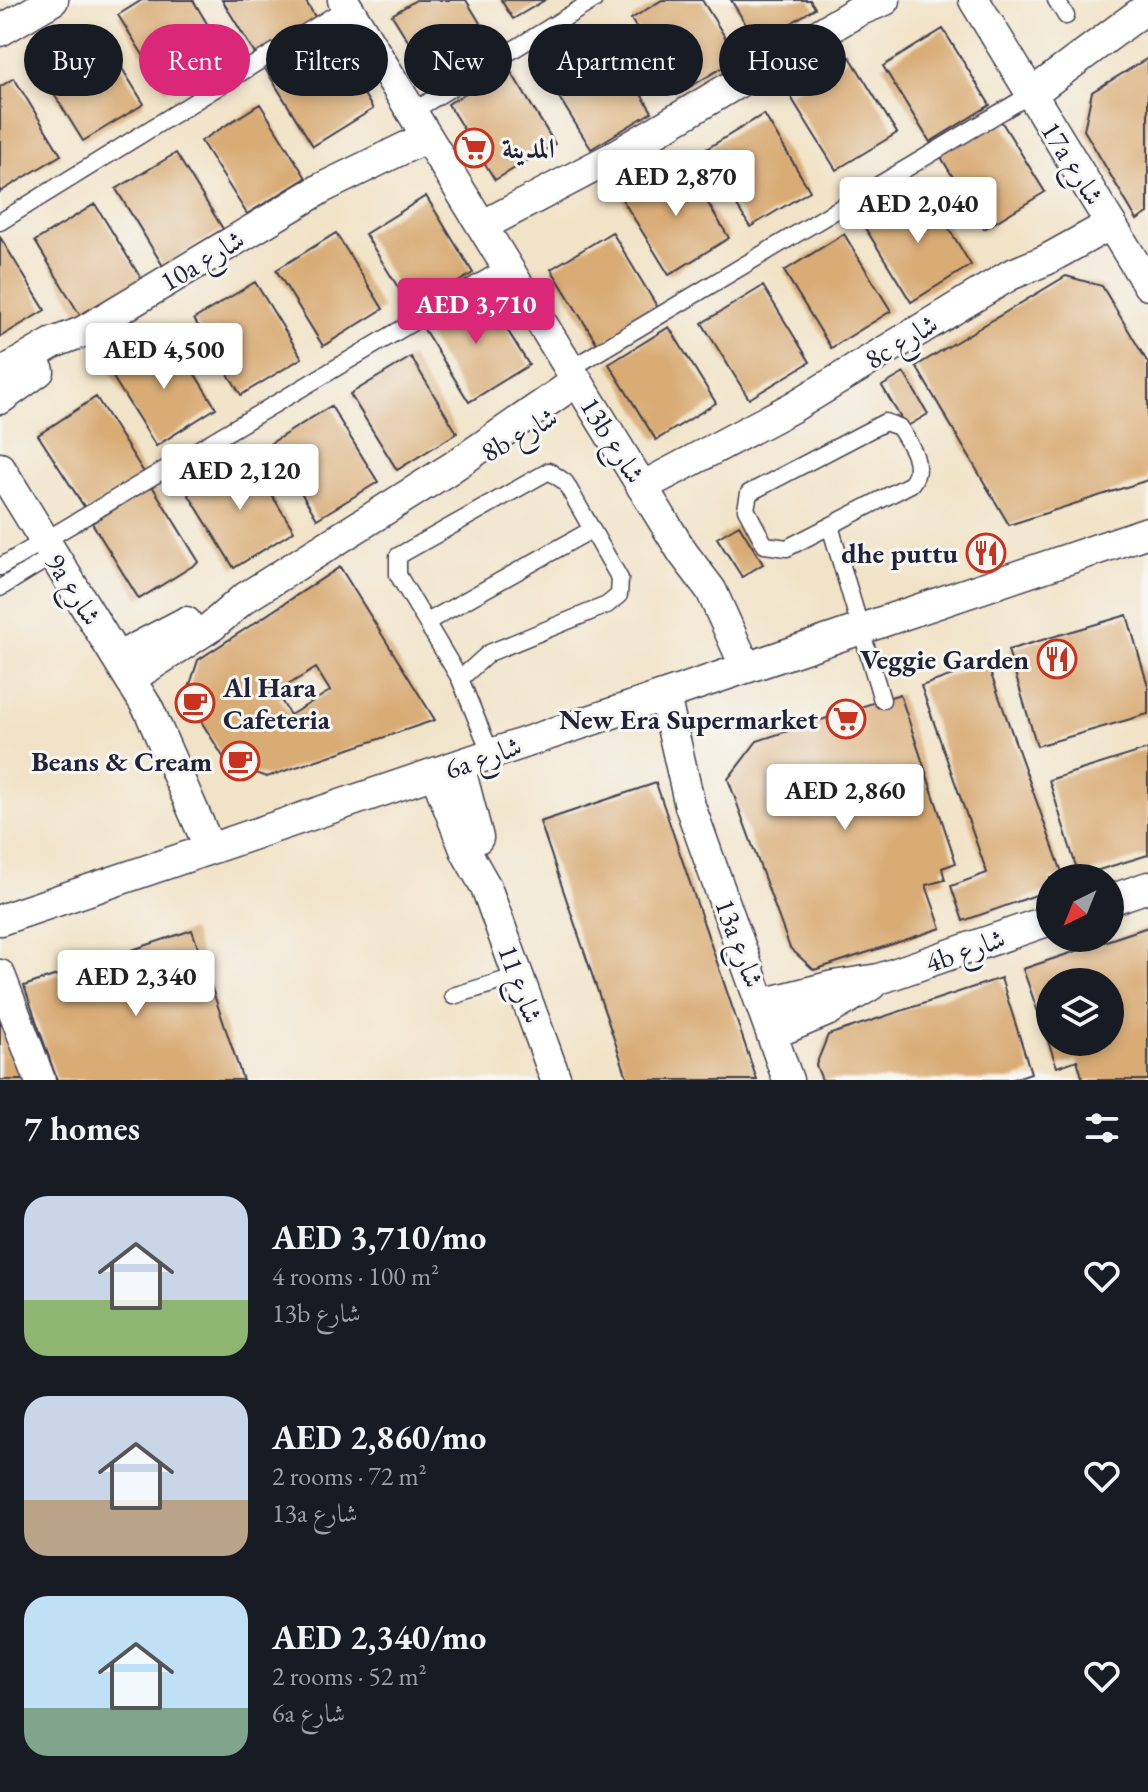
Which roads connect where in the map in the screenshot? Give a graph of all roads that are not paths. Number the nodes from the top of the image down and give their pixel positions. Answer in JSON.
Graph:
{"nodes":[{"id":1,"x":53,"y":0,"type":"edge"},
{"id":2,"x":594,"y":0,"type":"edge"},
{"id":3,"x":974,"y":0,"type":"edge"},
{"id":4,"x":1056,"y":0,"type":"edge"},
{"id":5,"x":345,"y":4,"type":"edge"},
{"id":6,"x":871,"y":4,"type":"edge"},
{"id":7,"x":1144,"y":13,"type":"edge"},
{"id":8,"x":1066,"y":16,"type":"dead end"},
{"id":9,"x":0,"y":31,"type":"edge"},
{"id":10,"x":1027,"y":87,"type":"junction"},
{"id":11,"x":418,"y":123,"type":"junction"},
{"id":12,"x":1105,"y":215,"type":"junction"},
{"id":13,"x":0,"y":222,"type":"edge"},
{"id":14,"x":493,"y":245,"type":"junction"},
{"id":15,"x":1148,"y":285,"type":"edge"},
{"id":16,"x":82,"y":332,"type":"junction"},
{"id":17,"x":0,"y":374,"type":"edge"},
{"id":18,"x":577,"y":382,"type":"junction"},
{"id":19,"x":0,"y":399,"type":"edge"},
{"id":20,"x":0,"y":468,"type":"edge"},
{"id":21,"x":647,"y":495,"type":"junction"},
{"id":22,"x":830,"y":526,"type":"junction"},
{"id":23,"x":591,"y":530,"type":"junction"},
{"id":24,"x":1148,"y":532,"type":"edge"},
{"id":25,"x":49,"y":547,"type":"junction"},
{"id":26,"x":0,"y":567,"type":"edge"},
{"id":27,"x":0,"y":588,"type":"edge"},
{"id":28,"x":427,"y":622,"type":"junction"},
{"id":29,"x":861,"y":629,"type":"junction"},
{"id":30,"x":123,"y":668,"type":"junction"},
{"id":31,"x":734,"y":672,"type":"junction"},
{"id":32,"x":460,"y":679,"type":"junction"},
{"id":33,"x":654,"y":699,"type":"junction"},
{"id":34,"x":882,"y":700,"type":"dead end"},
{"id":35,"x":491,"y":754,"type":"junction"},
{"id":36,"x":447,"y":769,"type":"junction"},
{"id":37,"x":218,"y":847,"type":"junction"},
{"id":38,"x":1148,"y":887,"type":"edge"},
{"id":39,"x":1124,"y":895,"type":"edge"},
{"id":40,"x":0,"y":920,"type":"edge"},
{"id":41,"x":1036,"y":925,"type":"edge"},
{"id":42,"x":0,"y":975,"type":"edge"},
{"id":43,"x":518,"y":976,"type":"junction"},
{"id":44,"x":879,"y":979,"type":"junction"},
{"id":45,"x":453,"y":996,"type":"dead end"},
{"id":46,"x":762,"y":1004,"type":"junction"},
{"id":47,"x":772,"y":1034,"type":"junction"},
{"id":48,"x":546,"y":1077,"type":"edge"},
{"id":49,"x":40,"y":1080,"type":"edge"},
{"id":50,"x":788,"y":1080,"type":"edge"}],
"edges":[{"from":1,"to":9,"type":"street"},
{"from":2,"to":11,"type":"lane"},
{"from":3,"to":10,"type":"street","name":"17a شارع"},
{"from":4,"to":8,"type":"lane"},
{"from":5,"to":11,"type":"street","name":"13b شارع"},
{"from":5,"to":13,"type":"lane"},
{"from":6,"to":14,"type":"street"},
{"from":7,"to":10,"type":"street"},
{"from":10,"to":12,"type":"street","name":"17a شارع"},
{"from":10,"to":18,"type":"lane"},
{"from":11,"to":14,"type":"street","name":"13b شارع"},
{"from":11,"to":16,"type":"street","name":"10a شارع"},
{"from":12,"to":15,"type":"street","name":"17a شارع"},
{"from":12,"to":21,"type":"street","name":"8c شارع"},
{"from":14,"to":18,"type":"street","name":"13b شارع"},
{"from":14,"to":25,"type":"lane"},
{"from":16,"to":17,"type":"street","name":"10a شارع"},
{"from":16,"to":19,"type":"street","name":"10a شارع"},
{"from":18,"to":21,"type":"street","name":"13b شارع"},
{"from":18,"to":30,"type":"street","name":"8b شارع"},
{"from":20,"to":25,"type":"street","name":"9a شارع"},
{"from":21,"to":31,"type":"street","name":"13b شارع"},
{"from":22,"to":22,"type":"lane"},
{"from":22,"to":29,"type":"lane"},
{"from":23,"to":28,"type":"lane"},
{"from":23,"to":28,"type":"lane"},
{"from":23,"to":32,"type":"lane"},
{"from":24,"to":29,"type":"street","name":"6a شارع"},
{"from":25,"to":26,"type":"lane"},
{"from":25,"to":27,"type":"lane"},
{"from":25,"to":30,"type":"street","name":"9a شارع"},
{"from":28,"to":32,"type":"lane"},
{"from":29,"to":31,"type":"street","name":"6a شارع"},
{"from":29,"to":34,"type":"lane"},
{"from":30,"to":37,"type":"street","name":"9a شارع"},
{"from":31,"to":33,"type":"street","name":"6a شارع"},
{"from":32,"to":35,"type":"lane"},
{"from":33,"to":35,"type":"street","name":"6a شارع"},
{"from":33,"to":46,"type":"street","name":"13a شارع"},
{"from":35,"to":36,"type":"street","name":"6a شارع"},
{"from":36,"to":37,"type":"street","name":"6a شارع"},
{"from":36,"to":43,"type":"street","name":"شارع 11"},
{"from":37,"to":40,"type":"street","name":"6a شارع"},
{"from":38,"to":39,"type":"street"},
{"from":41,"to":44,"type":"street","name":"4b شارع"},
{"from":42,"to":49,"type":"street"},
{"from":43,"to":45,"type":"lane"},
{"from":43,"to":48,"type":"street","name":"شارع 11"},
{"from":44,"to":46,"type":"street","name":"4b شارع"},
{"from":44,"to":47,"type":"street","name":"4b شارع"},
{"from":46,"to":47,"type":"street","name":"13a شارع"},
{"from":47,"to":50,"type":"street","name":"13a شارع"}]}
